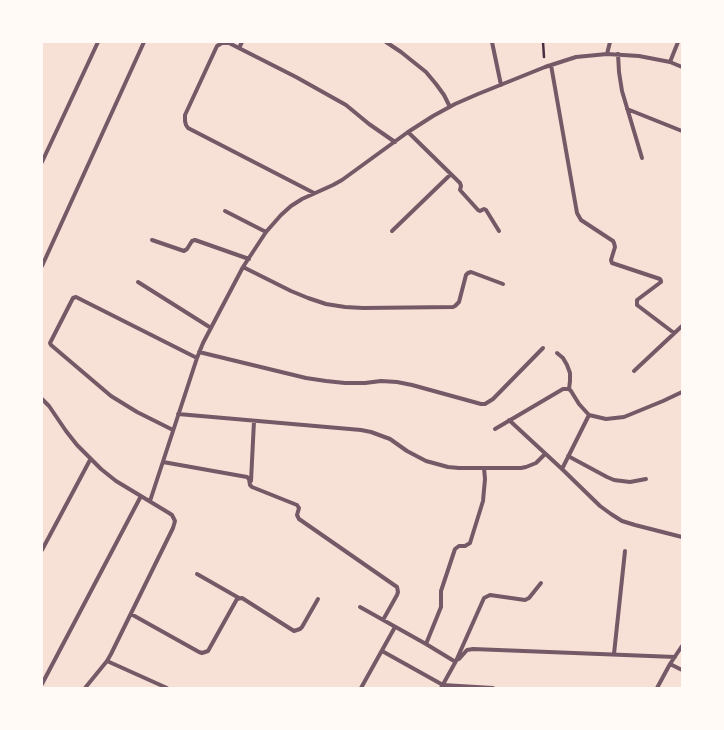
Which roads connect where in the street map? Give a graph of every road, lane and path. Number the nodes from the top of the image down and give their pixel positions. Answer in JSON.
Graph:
{"nodes":[{"id":1,"x":98,"y":42,"type":"edge"},
{"id":2,"x":144,"y":42,"type":"edge"},
{"id":3,"x":242,"y":42,"type":"edge"},
{"id":4,"x":386,"y":42,"type":"edge"},
{"id":5,"x":492,"y":42,"type":"edge"},
{"id":6,"x":543,"y":42,"type":"edge"},
{"id":7,"x":610,"y":42,"type":"edge"},
{"id":8,"x":678,"y":42,"type":"edge"},
{"id":9,"x":239,"y":48,"type":"junction"},
{"id":10,"x":607,"y":54,"type":"junction"},
{"id":11,"x":618,"y":54,"type":"junction"},
{"id":12,"x":670,"y":62,"type":"junction"},
{"id":13,"x":551,"y":65,"type":"junction"},
{"id":14,"x":545,"y":67,"type":"junction"},
{"id":15,"x":682,"y":67,"type":"edge"},
{"id":16,"x":501,"y":85,"type":"junction"},
{"id":17,"x":450,"y":107,"type":"junction"},
{"id":18,"x":627,"y":108,"type":"junction"},
{"id":19,"x":682,"y":131,"type":"edge"},
{"id":20,"x":408,"y":132,"type":"junction"},
{"id":21,"x":395,"y":142,"type":"junction"},
{"id":22,"x":642,"y":158,"type":"dead end"},
{"id":23,"x":42,"y":162,"type":"edge"},
{"id":24,"x":451,"y":174,"type":"junction"},
{"id":25,"x":314,"y":193,"type":"junction"},
{"id":26,"x":225,"y":210,"type":"dead end"},
{"id":27,"x":392,"y":231,"type":"dead end"},
{"id":28,"x":499,"y":231,"type":"dead end"},
{"id":29,"x":266,"y":232,"type":"junction"},
{"id":30,"x":152,"y":240,"type":"dead end"},
{"id":31,"x":249,"y":259,"type":"junction"},
{"id":32,"x":42,"y":266,"type":"edge"},
{"id":33,"x":243,"y":267,"type":"junction"},
{"id":34,"x":138,"y":282,"type":"dead end"},
{"id":35,"x":504,"y":284,"type":"dead end"},
{"id":36,"x":682,"y":326,"type":"edge"},
{"id":37,"x":211,"y":328,"type":"junction"},
{"id":38,"x":674,"y":333,"type":"junction"},
{"id":39,"x":543,"y":348,"type":"dead end"},
{"id":40,"x":200,"y":352,"type":"junction"},
{"id":41,"x":557,"y":353,"type":"dead end"},
{"id":42,"x":197,"y":358,"type":"junction"},
{"id":43,"x":634,"y":371,"type":"dead end"},
{"id":44,"x":569,"y":389,"type":"junction"},
{"id":45,"x":682,"y":392,"type":"edge"},
{"id":46,"x":42,"y":399,"type":"edge"},
{"id":47,"x":178,"y":414,"type":"junction"},
{"id":48,"x":589,"y":415,"type":"junction"},
{"id":49,"x":509,"y":420,"type":"junction"},
{"id":50,"x":254,"y":421,"type":"junction"},
{"id":51,"x":495,"y":429,"type":"dead end"},
{"id":52,"x":173,"y":430,"type":"junction"},
{"id":53,"x":545,"y":454,"type":"junction"},
{"id":54,"x":568,"y":456,"type":"junction"},
{"id":55,"x":90,"y":460,"type":"junction"},
{"id":56,"x":163,"y":462,"type":"junction"},
{"id":57,"x":484,"y":468,"type":"junction"},
{"id":58,"x":562,"y":469,"type":"junction"},
{"id":59,"x":646,"y":479,"type":"dead end"},
{"id":60,"x":251,"y":486,"type":"junction"},
{"id":61,"x":141,"y":496,"type":"junction"},
{"id":62,"x":150,"y":501,"type":"junction"},
{"id":63,"x":682,"y":537,"type":"edge"},
{"id":64,"x":42,"y":550,"type":"edge"},
{"id":65,"x":625,"y":551,"type":"dead end"},
{"id":66,"x":197,"y":574,"type":"dead end"},
{"id":67,"x":541,"y":583,"type":"dead end"},
{"id":68,"x":239,"y":598,"type":"junction"},
{"id":69,"x":318,"y":599,"type":"dead end"},
{"id":70,"x":360,"y":607,"type":"dead end"},
{"id":71,"x":130,"y":614,"type":"junction"},
{"id":72,"x":383,"y":620,"type":"junction"},
{"id":73,"x":395,"y":627,"type":"junction"},
{"id":74,"x":426,"y":644,"type":"junction"},
{"id":75,"x":682,"y":646,"type":"edge"},
{"id":76,"x":382,"y":651,"type":"junction"},
{"id":77,"x":614,"y":654,"type":"junction"},
{"id":78,"x":675,"y":657,"type":"junction"},
{"id":79,"x":456,"y":660,"type":"junction"},
{"id":80,"x":107,"y":661,"type":"junction"},
{"id":81,"x":670,"y":664,"type":"junction"},
{"id":82,"x":682,"y":670,"type":"edge"},
{"id":83,"x":42,"y":684,"type":"edge"},
{"id":84,"x":442,"y":687,"type":"edge"},
{"id":85,"x":85,"y":688,"type":"edge"},
{"id":86,"x":167,"y":688,"type":"edge"},
{"id":87,"x":361,"y":688,"type":"edge"},
{"id":88,"x":493,"y":688,"type":"edge"},
{"id":89,"x":657,"y":688,"type":"edge"}],
"edges":[{"from":1,"to":23,"type":"street"},
{"from":2,"to":32,"type":"street"},
{"from":3,"to":9,"type":"street"},
{"from":4,"to":17,"type":"street"},
{"from":5,"to":16,"type":"street"},
{"from":6,"to":14,"type":"path"},
{"from":7,"to":10,"type":"street"},
{"from":8,"to":12,"type":"street"},
{"from":9,"to":21,"type":"street"},
{"from":9,"to":25,"type":"street"},
{"from":10,"to":11,"type":"street"},
{"from":10,"to":13,"type":"street"},
{"from":11,"to":12,"type":"street"},
{"from":11,"to":18,"type":"street"},
{"from":12,"to":15,"type":"street"},
{"from":13,"to":14,"type":"street"},
{"from":13,"to":38,"type":"street"},
{"from":14,"to":16,"type":"street"},
{"from":16,"to":17,"type":"street"},
{"from":17,"to":20,"type":"street"},
{"from":18,"to":19,"type":"street"},
{"from":18,"to":22,"type":"street"},
{"from":20,"to":21,"type":"street"},
{"from":20,"to":24,"type":"street"},
{"from":21,"to":25,"type":"street"},
{"from":24,"to":27,"type":"street"},
{"from":24,"to":28,"type":"street"},
{"from":25,"to":29,"type":"street"},
{"from":26,"to":29,"type":"street"},
{"from":29,"to":31,"type":"street"},
{"from":30,"to":31,"type":"street"},
{"from":31,"to":33,"type":"street"},
{"from":33,"to":35,"type":"street"},
{"from":33,"to":37,"type":"street"},
{"from":34,"to":37,"type":"street"},
{"from":36,"to":38,"type":"street"},
{"from":37,"to":40,"type":"street"},
{"from":38,"to":43,"type":"street"},
{"from":39,"to":40,"type":"street"},
{"from":40,"to":42,"type":"street"},
{"from":41,"to":44,"type":"street"},
{"from":42,"to":47,"type":"street"},
{"from":42,"to":52,"type":"street"},
{"from":44,"to":48,"type":"street"},
{"from":44,"to":49,"type":"street"},
{"from":45,"to":48,"type":"street"},
{"from":46,"to":55,"type":"street"},
{"from":47,"to":50,"type":"street"},
{"from":47,"to":52,"type":"street"},
{"from":48,"to":54,"type":"street"},
{"from":49,"to":51,"type":"street"},
{"from":49,"to":53,"type":"street"},
{"from":50,"to":57,"type":"street"},
{"from":50,"to":60,"type":"street"},
{"from":52,"to":56,"type":"street"},
{"from":53,"to":57,"type":"street"},
{"from":53,"to":58,"type":"street"},
{"from":54,"to":58,"type":"street"},
{"from":54,"to":59,"type":"street"},
{"from":55,"to":61,"type":"street"},
{"from":55,"to":64,"type":"street"},
{"from":56,"to":60,"type":"street"},
{"from":56,"to":62,"type":"street"},
{"from":57,"to":74,"type":"street"},
{"from":58,"to":63,"type":"street"},
{"from":60,"to":72,"type":"street"},
{"from":61,"to":62,"type":"street"},
{"from":61,"to":83,"type":"street"},
{"from":62,"to":71,"type":"street"},
{"from":65,"to":77,"type":"street"},
{"from":66,"to":68,"type":"street"},
{"from":67,"to":79,"type":"street"},
{"from":68,"to":69,"type":"street"},
{"from":68,"to":71,"type":"street"},
{"from":70,"to":72,"type":"street"},
{"from":71,"to":80,"type":"street"},
{"from":72,"to":73,"type":"street"},
{"from":73,"to":74,"type":"street"},
{"from":73,"to":76,"type":"street"},
{"from":74,"to":79,"type":"street"},
{"from":75,"to":78,"type":"street"},
{"from":76,"to":84,"type":"street"},
{"from":76,"to":87,"type":"street"},
{"from":77,"to":78,"type":"street"},
{"from":77,"to":79,"type":"street"},
{"from":78,"to":81,"type":"street"},
{"from":79,"to":84,"type":"street"},
{"from":80,"to":85,"type":"street"},
{"from":80,"to":86,"type":"street"},
{"from":81,"to":82,"type":"street"},
{"from":81,"to":89,"type":"street"},
{"from":84,"to":88,"type":"street"}]}
